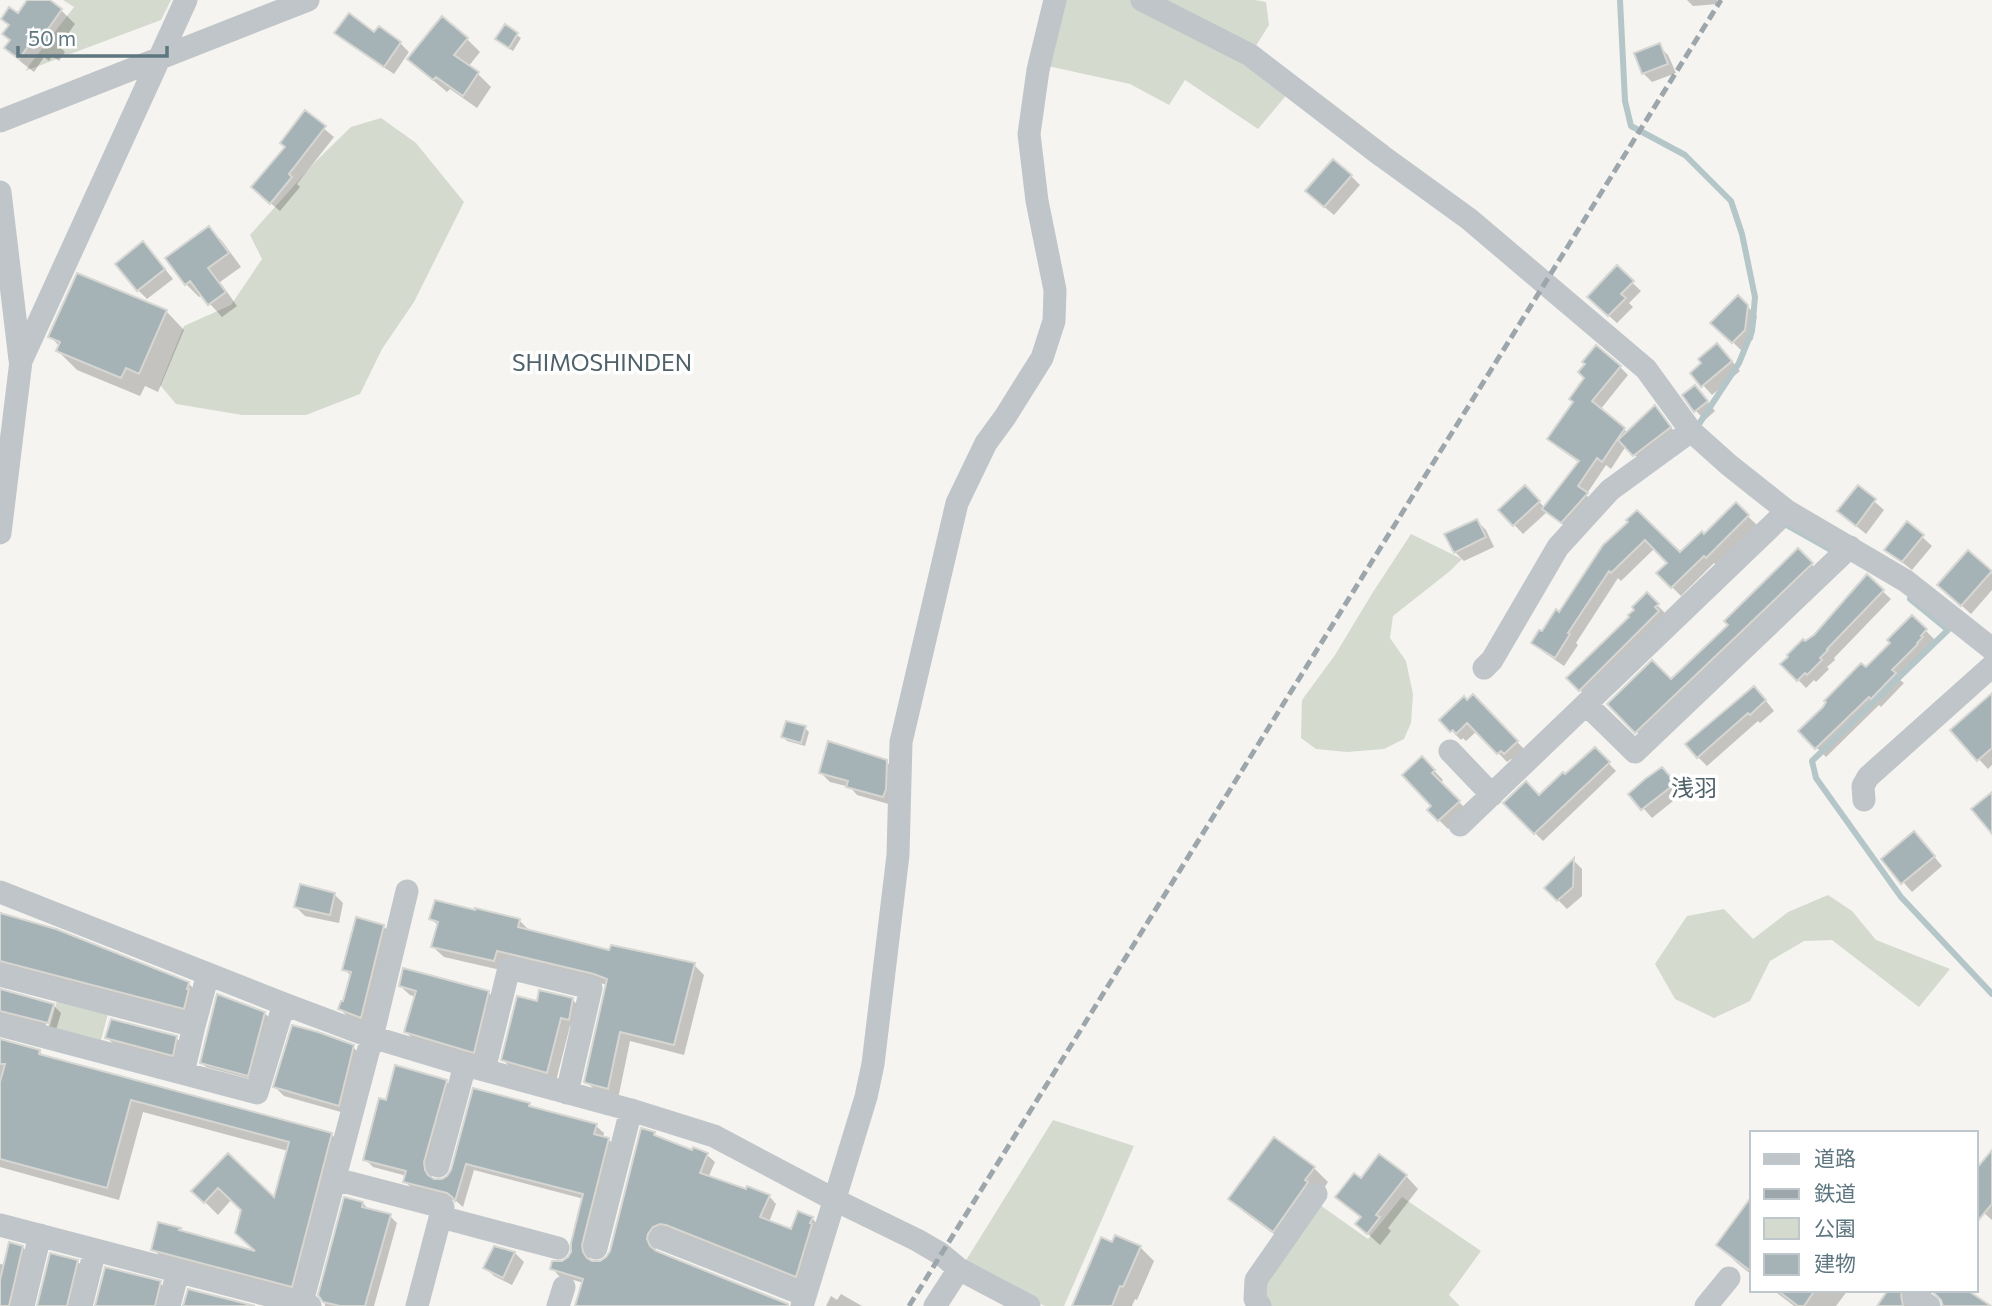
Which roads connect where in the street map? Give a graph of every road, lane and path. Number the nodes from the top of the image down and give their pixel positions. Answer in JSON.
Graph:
{"nodes":[{"id":1,"x":186,"y":0,"type":"edge"},
{"id":2,"x":308,"y":0,"type":"edge"},
{"id":3,"x":1055,"y":0,"type":"edge"},
{"id":4,"x":1142,"y":0,"type":"edge"},
{"id":5,"x":158,"y":59,"type":"junction"},
{"id":6,"x":0,"y":121,"type":"edge"},
{"id":7,"x":0,"y":192,"type":"edge"},
{"id":8,"x":21,"y":361,"type":"junction"},
{"id":9,"x":1691,"y":431,"type":"junction"},
{"id":10,"x":1787,"y":512,"type":"junction"},
{"id":11,"x":0,"y":533,"type":"edge"},
{"id":12,"x":1850,"y":547,"type":"junction"},
{"id":13,"x":1992,"y":649,"type":"edge"},
{"id":14,"x":1992,"y":666,"type":"edge"},
{"id":15,"x":1484,"y":668,"type":"dead end"},
{"id":16,"x":1587,"y":705,"type":"junction"},
{"id":17,"x":1450,"y":751,"type":"dead end"},
{"id":18,"x":1492,"y":795,"type":"junction"},
{"id":19,"x":1864,"y":800,"type":"dead end"},
{"id":20,"x":1460,"y":825,"type":"dead end"},
{"id":21,"x":407,"y":891,"type":"dead end"},
{"id":22,"x":0,"y":892,"type":"edge"},
{"id":23,"x":208,"y":974,"type":"junction"},
{"id":24,"x":0,"y":975,"type":"edge"},
{"id":25,"x":284,"y":1004,"type":"junction"},
{"id":26,"x":0,"y":1025,"type":"edge"},
{"id":27,"x":194,"y":1026,"type":"junction"},
{"id":28,"x":372,"y":1037,"type":"junction"},
{"id":29,"x":474,"y":1067,"type":"junction"},
{"id":30,"x":183,"y":1073,"type":"junction"},
{"id":31,"x":567,"y":1093,"type":"junction"},
{"id":32,"x":631,"y":1110,"type":"junction"},
{"id":33,"x":439,"y":1166,"type":"dead end"},
{"id":34,"x":335,"y":1179,"type":"junction"},
{"id":35,"x":1316,"y":1194,"type":"dead end"},
{"id":36,"x":835,"y":1200,"type":"junction"},
{"id":37,"x":440,"y":1217,"type":"junction"},
{"id":38,"x":0,"y":1225,"type":"edge"},
{"id":39,"x":40,"y":1235,"type":"junction"},
{"id":40,"x":661,"y":1238,"type":"dead end"},
{"id":41,"x":558,"y":1248,"type":"dead end"},
{"id":42,"x":596,"y":1248,"type":"dead end"},
{"id":43,"x":95,"y":1250,"type":"junction"},
{"id":44,"x":959,"y":1269,"type":"junction"},
{"id":45,"x":178,"y":1271,"type":"junction"},
{"id":46,"x":1729,"y":1278,"type":"dead end"},
{"id":47,"x":803,"y":1300,"type":"edge"},
{"id":48,"x":304,"y":1305,"type":"edge"},
{"id":49,"x":23,"y":1306,"type":"edge"},
{"id":50,"x":81,"y":1306,"type":"edge"},
{"id":51,"x":169,"y":1306,"type":"edge"},
{"id":52,"x":417,"y":1306,"type":"edge"},
{"id":53,"x":935,"y":1306,"type":"edge"},
{"id":54,"x":1030,"y":1306,"type":"edge"},
{"id":55,"x":1260,"y":1306,"type":"edge"},
{"id":56,"x":1706,"y":1306,"type":"edge"}],
"edges":[{"from":1,"to":5,"type":"street"},
{"from":2,"to":5,"type":"street"},
{"from":3,"to":36,"type":"street"},
{"from":4,"to":9,"type":"street"},
{"from":5,"to":6,"type":"street"},
{"from":5,"to":8,"type":"street"},
{"from":7,"to":8,"type":"street"},
{"from":8,"to":11,"type":"street"},
{"from":9,"to":10,"type":"street"},
{"from":9,"to":15,"type":"street"},
{"from":10,"to":12,"type":"street"},
{"from":10,"to":16,"type":"street"},
{"from":12,"to":13,"type":"street"},
{"from":12,"to":16,"type":"street"},
{"from":14,"to":19,"type":"street"},
{"from":16,"to":18,"type":"street"},
{"from":17,"to":18,"type":"street"},
{"from":18,"to":20,"type":"street"},
{"from":21,"to":28,"type":"street"},
{"from":22,"to":23,"type":"street"},
{"from":23,"to":25,"type":"street"},
{"from":23,"to":27,"type":"street"},
{"from":24,"to":27,"type":"street"},
{"from":25,"to":28,"type":"street"},
{"from":25,"to":30,"type":"street"},
{"from":26,"to":30,"type":"street"},
{"from":27,"to":30,"type":"street"},
{"from":28,"to":29,"type":"street"},
{"from":28,"to":34,"type":"street"},
{"from":29,"to":31,"type":"street"},
{"from":29,"to":31,"type":"street"},
{"from":29,"to":33,"type":"street"},
{"from":31,"to":32,"type":"street"},
{"from":32,"to":36,"type":"street"},
{"from":32,"to":42,"type":"street"},
{"from":34,"to":37,"type":"street"},
{"from":34,"to":48,"type":"street"},
{"from":35,"to":55,"type":"street"},
{"from":36,"to":44,"type":"street"},
{"from":36,"to":47,"type":"street"},
{"from":37,"to":41,"type":"street"},
{"from":37,"to":52,"type":"street"},
{"from":38,"to":39,"type":"street"},
{"from":39,"to":43,"type":"street"},
{"from":39,"to":49,"type":"street"},
{"from":40,"to":47,"type":"street"},
{"from":43,"to":45,"type":"street"},
{"from":43,"to":50,"type":"street"},
{"from":44,"to":53,"type":"street"},
{"from":44,"to":54,"type":"street"},
{"from":45,"to":48,"type":"street"},
{"from":45,"to":51,"type":"street"},
{"from":46,"to":56,"type":"street"}]}
